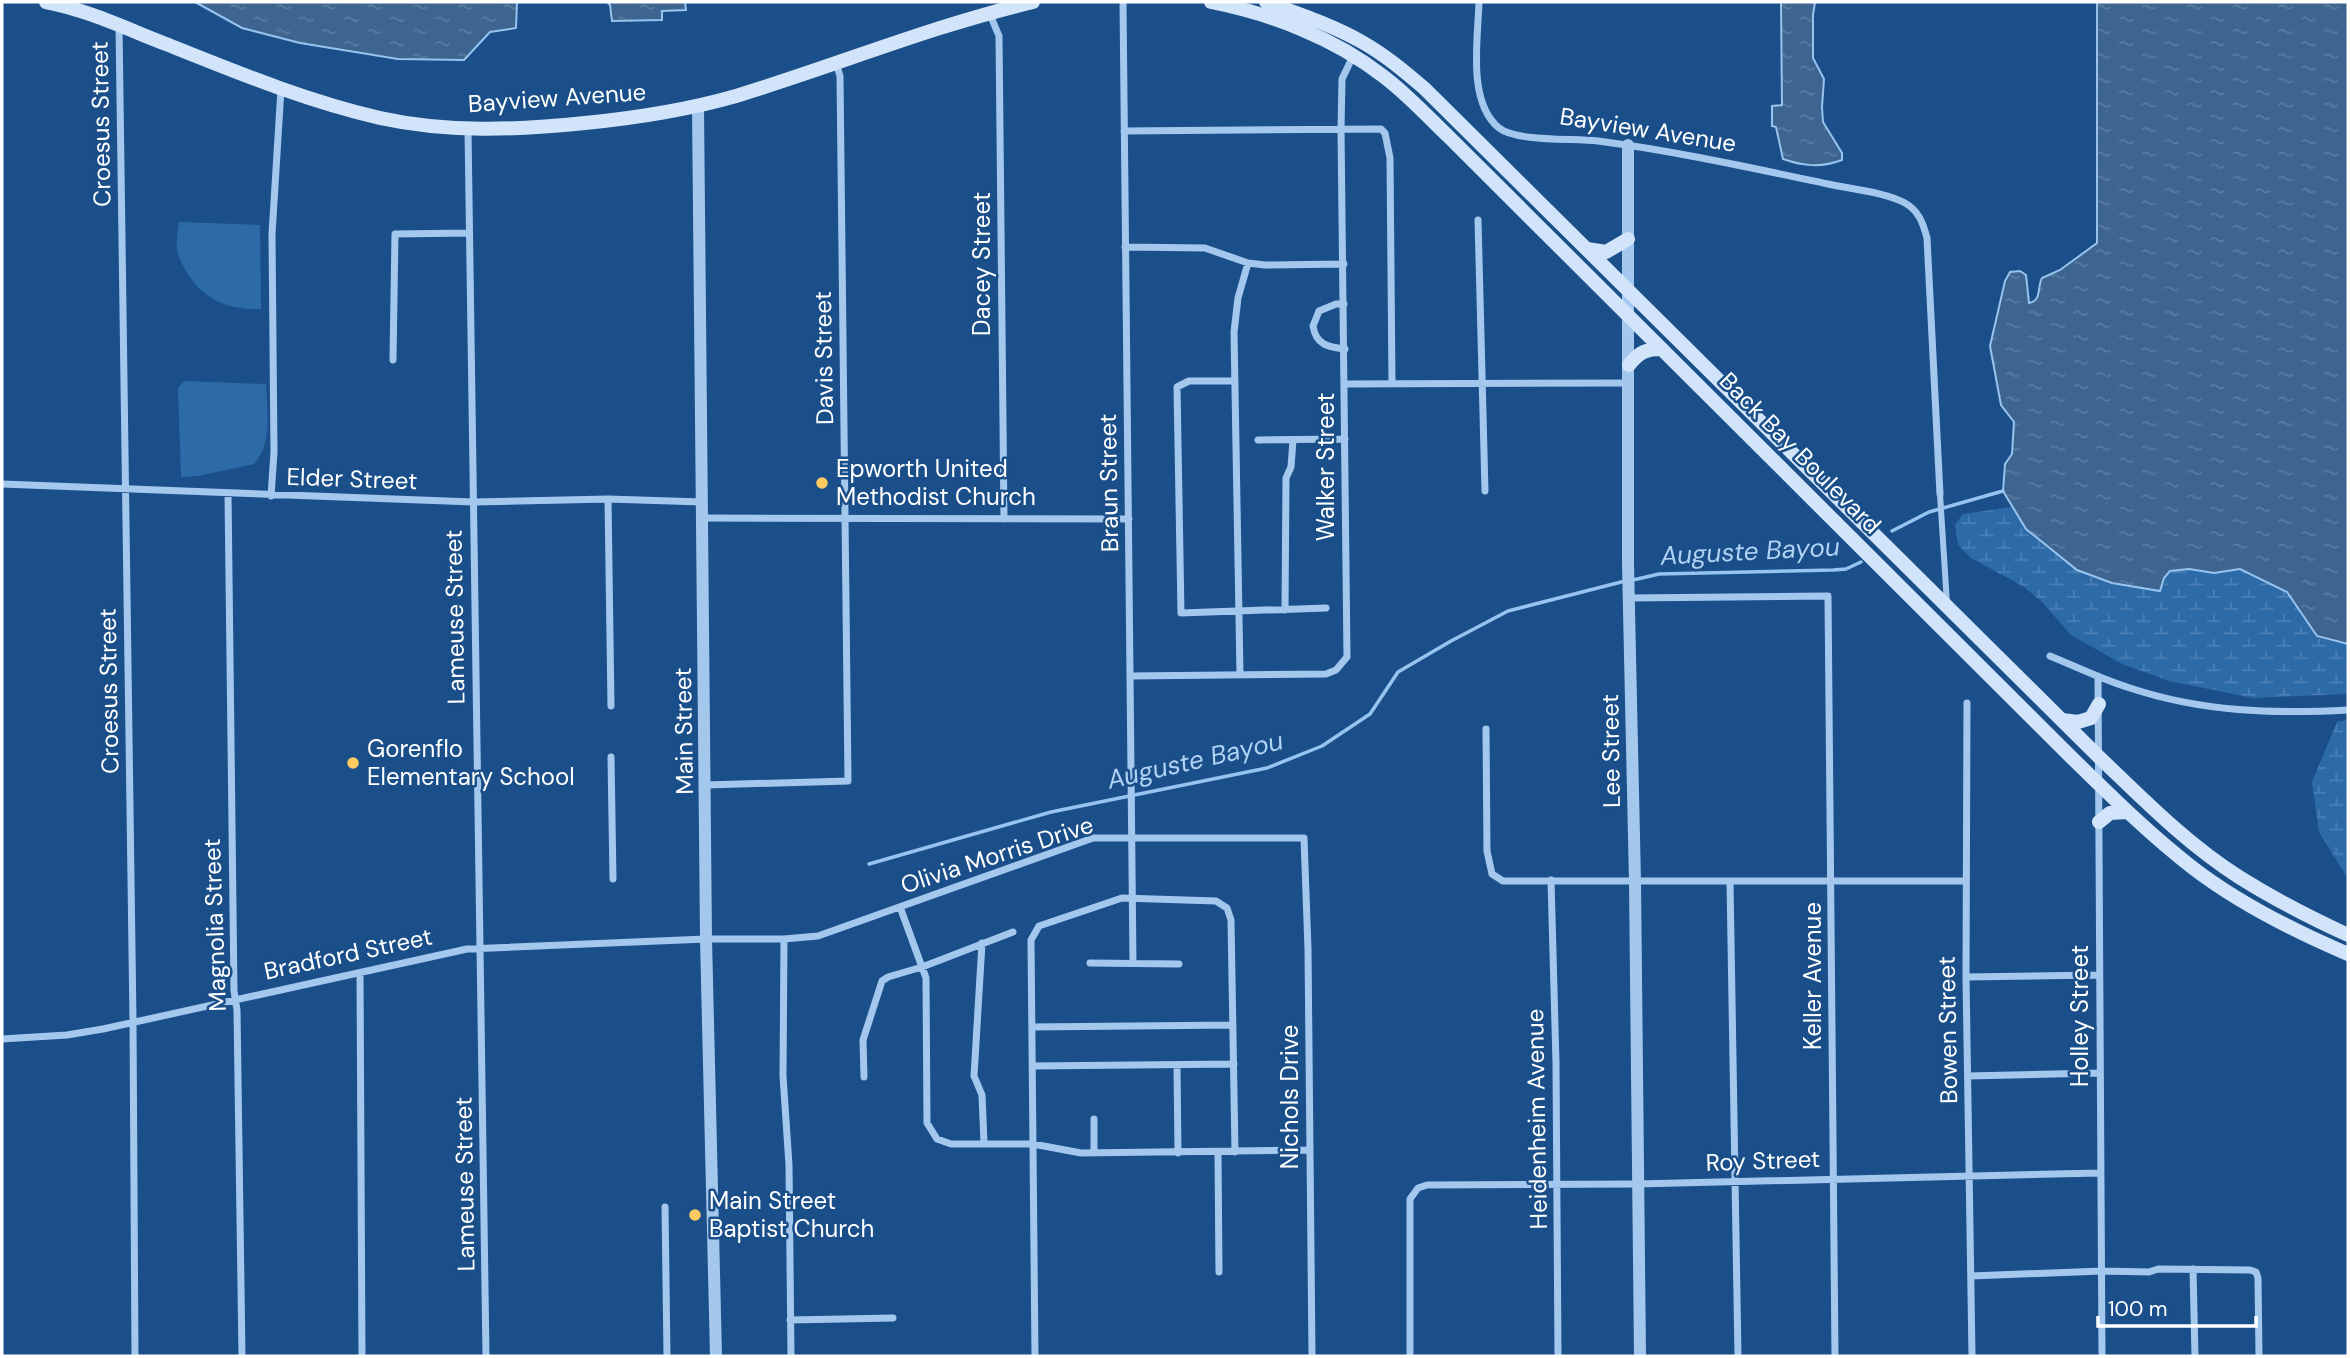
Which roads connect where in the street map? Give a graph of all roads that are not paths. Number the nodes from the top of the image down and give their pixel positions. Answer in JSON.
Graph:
{"nodes":[{"id":1,"x":47,"y":2,"type":"edge"},
{"id":2,"x":1033,"y":2,"type":"edge"},
{"id":3,"x":1123,"y":2,"type":"edge"},
{"id":4,"x":1211,"y":2,"type":"edge"},
{"id":5,"x":1266,"y":2,"type":"edge"},
{"id":6,"x":1479,"y":2,"type":"edge"},
{"id":7,"x":989,"y":12,"type":"junction"},
{"id":8,"x":119,"y":26,"type":"junction"},
{"id":9,"x":1353,"y":56,"type":"junction"},
{"id":10,"x":836,"y":62,"type":"junction"},
{"id":11,"x":281,"y":89,"type":"junction"},
{"id":12,"x":698,"y":106,"type":"junction"},
{"id":13,"x":1341,"y":128,"type":"junction"},
{"id":14,"x":468,"y":130,"type":"junction"},
{"id":15,"x":1124,"y":131,"type":"junction"},
{"id":16,"x":1628,"y":145,"type":"junction"},
{"id":17,"x":1478,"y":220,"type":"dead end"},
{"id":18,"x":469,"y":233,"type":"junction"},
{"id":19,"x":1628,"y":239,"type":"junction"},
{"id":20,"x":1125,"y":247,"type":"junction"},
{"id":21,"x":1587,"y":249,"type":"junction"},
{"id":22,"x":1248,"y":263,"type":"junction"},
{"id":23,"x":1344,"y":264,"type":"junction"},
{"id":24,"x":1629,"y":289,"type":"junction"},
{"id":25,"x":1344,"y":304,"type":"junction"},
{"id":26,"x":1629,"y":317,"type":"junction"},
{"id":27,"x":1345,"y":349,"type":"junction"},
{"id":28,"x":1662,"y":349,"type":"junction"},
{"id":29,"x":394,"y":360,"type":"dead end"},
{"id":30,"x":1629,"y":365,"type":"junction"},
{"id":31,"x":1235,"y":381,"type":"junction"},
{"id":32,"x":1483,"y":383,"type":"junction"},
{"id":33,"x":1629,"y":383,"type":"junction"},
{"id":34,"x":1346,"y":384,"type":"junction"},
{"id":35,"x":1392,"y":384,"type":"junction"},
{"id":36,"x":1345,"y":439,"type":"junction"},
{"id":37,"x":1258,"y":440,"type":"dead end"},
{"id":38,"x":1293,"y":440,"type":"junction"},
{"id":39,"x":2,"y":484,"type":"edge"},
{"id":40,"x":125,"y":489,"type":"junction"},
{"id":41,"x":1485,"y":491,"type":"dead end"},
{"id":42,"x":228,"y":493,"type":"junction"},
{"id":43,"x":1940,"y":494,"type":"joint"},
{"id":44,"x":271,"y":496,"type":"junction"},
{"id":45,"x":608,"y":499,"type":"junction"},
{"id":46,"x":473,"y":502,"type":"junction"},
{"id":47,"x":702,"y":502,"type":"junction"},
{"id":48,"x":702,"y":518,"type":"junction"},
{"id":49,"x":846,"y":518,"type":"junction"},
{"id":50,"x":1004,"y":519,"type":"junction"},
{"id":51,"x":1129,"y":519,"type":"junction"},
{"id":52,"x":1629,"y":595,"type":"junction"},
{"id":53,"x":1947,"y":606,"type":"junction"},
{"id":54,"x":1326,"y":608,"type":"dead end"},
{"id":55,"x":1285,"y":610,"type":"junction"},
{"id":56,"x":1239,"y":611,"type":"junction"},
{"id":57,"x":2050,"y":656,"type":"dead end"},
{"id":58,"x":1240,"y":674,"type":"junction"},
{"id":59,"x":1130,"y":676,"type":"junction"},
{"id":60,"x":2098,"y":676,"type":"junction"},
{"id":61,"x":1967,"y":703,"type":"dead end"},
{"id":62,"x":2099,"y":704,"type":"junction"},
{"id":63,"x":611,"y":706,"type":"dead end"},
{"id":64,"x":2348,"y":710,"type":"edge"},
{"id":65,"x":2062,"y":720,"type":"junction"},
{"id":66,"x":1486,"y":729,"type":"dead end"},
{"id":67,"x":611,"y":757,"type":"dead end"},
{"id":68,"x":2100,"y":758,"type":"junction"},
{"id":69,"x":2099,"y":784,"type":"junction"},
{"id":70,"x":706,"y":785,"type":"junction"},
{"id":71,"x":2128,"y":812,"type":"junction"},
{"id":72,"x":2099,"y":822,"type":"junction"},
{"id":73,"x":1130,"y":837,"type":"junction"},
{"id":74,"x":1304,"y":838,"type":"joint"},
{"id":75,"x":613,"y":879,"type":"dead end"},
{"id":76,"x":1551,"y":880,"type":"junction"},
{"id":77,"x":1832,"y":881,"type":"junction"},
{"id":78,"x":1966,"y":881,"type":"junction"},
{"id":79,"x":1635,"y":882,"type":"junction"},
{"id":80,"x":1730,"y":882,"type":"junction"},
{"id":81,"x":1132,"y":898,"type":"junction"},
{"id":82,"x":900,"y":907,"type":"junction"},
{"id":83,"x":1013,"y":932,"type":"dead end"},
{"id":84,"x":2348,"y":935,"type":"edge"},
{"id":85,"x":706,"y":939,"type":"junction"},
{"id":86,"x":784,"y":939,"type":"junction"},
{"id":87,"x":982,"y":943,"type":"junction"},
{"id":88,"x":480,"y":949,"type":"junction"},
{"id":89,"x":2348,"y":954,"type":"edge"},
{"id":90,"x":1090,"y":963,"type":"dead end"},
{"id":91,"x":1133,"y":963,"type":"junction"},
{"id":92,"x":1179,"y":964,"type":"dead end"},
{"id":93,"x":922,"y":967,"type":"junction"},
{"id":94,"x":360,"y":973,"type":"junction"},
{"id":95,"x":2098,"y":975,"type":"junction"},
{"id":96,"x":1966,"y":977,"type":"junction"},
{"id":97,"x":236,"y":998,"type":"junction"},
{"id":98,"x":133,"y":1021,"type":"junction"},
{"id":99,"x":1233,"y":1025,"type":"junction"},
{"id":100,"x":1032,"y":1027,"type":"junction"},
{"id":101,"x":2,"y":1039,"type":"edge"},
{"id":102,"x":1234,"y":1064,"type":"junction"},
{"id":103,"x":1177,"y":1065,"type":"junction"},
{"id":104,"x":1033,"y":1066,"type":"junction"},
{"id":105,"x":2100,"y":1073,"type":"junction"},
{"id":106,"x":1968,"y":1076,"type":"junction"},
{"id":107,"x":864,"y":1077,"type":"dead end"},
{"id":108,"x":1094,"y":1119,"type":"dead end"},
{"id":109,"x":984,"y":1143,"type":"junction"},
{"id":110,"x":1033,"y":1144,"type":"junction"},
{"id":111,"x":1310,"y":1150,"type":"junction"},
{"id":112,"x":1218,"y":1152,"type":"junction"},
{"id":113,"x":1235,"y":1152,"type":"junction"},
{"id":114,"x":1094,"y":1153,"type":"junction"},
{"id":115,"x":1178,"y":1153,"type":"junction"},
{"id":116,"x":2100,"y":1172,"type":"junction"},
{"id":117,"x":1969,"y":1176,"type":"junction"},
{"id":118,"x":1833,"y":1178,"type":"junction"},
{"id":119,"x":1735,"y":1181,"type":"junction"},
{"id":120,"x":1637,"y":1184,"type":"junction"},
{"id":121,"x":1558,"y":1185,"type":"junction"},
{"id":122,"x":664,"y":1207,"type":"dead end"},
{"id":123,"x":2193,"y":1269,"type":"junction"},
{"id":124,"x":2102,"y":1271,"type":"junction"},
{"id":125,"x":1219,"y":1272,"type":"dead end"},
{"id":126,"x":1971,"y":1276,"type":"junction"},
{"id":127,"x":893,"y":1318,"type":"dead end"},
{"id":128,"x":790,"y":1320,"type":"junction"},
{"id":129,"x":135,"y":1356,"type":"edge"},
{"id":130,"x":242,"y":1356,"type":"edge"},
{"id":131,"x":362,"y":1356,"type":"edge"},
{"id":132,"x":486,"y":1356,"type":"edge"},
{"id":133,"x":667,"y":1356,"type":"edge"},
{"id":134,"x":716,"y":1356,"type":"edge"},
{"id":135,"x":791,"y":1356,"type":"edge"},
{"id":136,"x":1035,"y":1356,"type":"edge"},
{"id":137,"x":1312,"y":1356,"type":"edge"},
{"id":138,"x":1410,"y":1356,"type":"edge"},
{"id":139,"x":1558,"y":1356,"type":"edge"},
{"id":140,"x":1640,"y":1356,"type":"edge"},
{"id":141,"x":1738,"y":1356,"type":"edge"},
{"id":142,"x":1835,"y":1356,"type":"edge"},
{"id":143,"x":1972,"y":1356,"type":"edge"},
{"id":144,"x":2102,"y":1356,"type":"edge"},
{"id":145,"x":2195,"y":1356,"type":"edge"},
{"id":146,"x":2259,"y":1356,"type":"edge"}],
"edges":[{"from":1,"to":8,"type":"main road","name":"Bayview Avenue"},
{"from":2,"to":7,"type":"main road","name":"Bayview Avenue"},
{"from":3,"to":15,"type":"street","name":"Braun Street"},
{"from":4,"to":9,"type":"main road","name":"Back Bay Boulevard"},
{"from":5,"to":21,"type":"main road","name":"Back Bay Boulevard"},
{"from":6,"to":16,"type":"street","name":"Bayview Avenue"},
{"from":7,"to":10,"type":"main road","name":"Bayview Avenue"},
{"from":7,"to":50,"type":"street","name":"Dacey Street"},
{"from":8,"to":11,"type":"main road","name":"Bayview Avenue"},
{"from":8,"to":40,"type":"street","name":"Croesus Street"},
{"from":9,"to":13,"type":"street","name":"Walker Street"},
{"from":9,"to":26,"type":"main road","name":"Back Bay Boulevard"},
{"from":10,"to":12,"type":"main road","name":"Bayview Avenue"},
{"from":10,"to":49,"type":"street","name":"Davis Street"},
{"from":11,"to":14,"type":"main road","name":"Bayview Avenue"},
{"from":11,"to":44,"type":"street"},
{"from":12,"to":14,"type":"main road","name":"Bayview Avenue"},
{"from":12,"to":47,"type":"street","name":"Main Street"},
{"from":13,"to":15,"type":"street"},
{"from":13,"to":23,"type":"street","name":"Walker Street"},
{"from":13,"to":35,"type":"street"},
{"from":14,"to":18,"type":"street","name":"Lameuse Street"},
{"from":15,"to":20,"type":"street","name":"Braun Street"},
{"from":16,"to":19,"type":"street","name":"Lee Street"},
{"from":16,"to":43,"type":"street","name":"Bayview Avenue"},
{"from":17,"to":32,"type":"street"},
{"from":18,"to":29,"type":"street"},
{"from":18,"to":46,"type":"street","name":"Lameuse Street"},
{"from":19,"to":21,"type":"main road"},
{"from":19,"to":24,"type":"street","name":"Lee Street"},
{"from":20,"to":22,"type":"street"},
{"from":20,"to":51,"type":"street","name":"Braun Street"},
{"from":21,"to":24,"type":"main road","name":"Back Bay Boulevard"},
{"from":22,"to":23,"type":"street"},
{"from":22,"to":31,"type":"street"},
{"from":23,"to":25,"type":"street","name":"Walker Street"},
{"from":24,"to":26,"type":"street","name":"Lee Street"},
{"from":24,"to":53,"type":"main road","name":"Back Bay Boulevard"},
{"from":25,"to":27,"type":"street","name":"Walker Street"},
{"from":25,"to":27,"type":"street"},
{"from":26,"to":28,"type":"main road","name":"Back Bay Boulevard"},
{"from":26,"to":30,"type":"street","name":"Lee Street"},
{"from":27,"to":34,"type":"street","name":"Walker Street"},
{"from":28,"to":30,"type":"main road"},
{"from":28,"to":69,"type":"main road","name":"Back Bay Boulevard"},
{"from":30,"to":33,"type":"street","name":"Lee Street"},
{"from":31,"to":56,"type":"street"},
{"from":31,"to":56,"type":"street"},
{"from":32,"to":33,"type":"street"},
{"from":32,"to":35,"type":"street"},
{"from":32,"to":41,"type":"street"},
{"from":33,"to":52,"type":"street","name":"Lee Street"},
{"from":34,"to":35,"type":"street"},
{"from":34,"to":36,"type":"street","name":"Walker Street"},
{"from":36,"to":38,"type":"street"},
{"from":36,"to":58,"type":"street","name":"Walker Street"},
{"from":37,"to":38,"type":"street"},
{"from":38,"to":55,"type":"street"},
{"from":39,"to":40,"type":"street","name":"Elder Street"},
{"from":40,"to":42,"type":"street","name":"Elder Street"},
{"from":40,"to":98,"type":"street","name":"Croesus Street"},
{"from":42,"to":44,"type":"street","name":"Elder Street"},
{"from":42,"to":97,"type":"street","name":"Magnolia Street"},
{"from":43,"to":53,"type":"street"},
{"from":44,"to":46,"type":"street","name":"Elder Street"},
{"from":45,"to":46,"type":"street","name":"Elder Street"},
{"from":45,"to":47,"type":"street","name":"Elder Street"},
{"from":45,"to":63,"type":"street"},
{"from":46,"to":88,"type":"street","name":"Lameuse Street"},
{"from":47,"to":48,"type":"street","name":"Main Street"},
{"from":48,"to":49,"type":"street"},
{"from":48,"to":70,"type":"street","name":"Main Street"},
{"from":49,"to":50,"type":"street"},
{"from":49,"to":70,"type":"street","name":"Davis Street"},
{"from":50,"to":51,"type":"street"},
{"from":51,"to":59,"type":"street","name":"Braun Street"},
{"from":52,"to":77,"type":"street","name":"Keller Avenue"},
{"from":52,"to":79,"type":"street","name":"Lee Street"},
{"from":53,"to":65,"type":"main road","name":"Back Bay Boulevard"},
{"from":54,"to":55,"type":"street"},
{"from":55,"to":56,"type":"street"},
{"from":56,"to":58,"type":"street"},
{"from":57,"to":60,"type":"street"},
{"from":58,"to":59,"type":"street","name":"Walker Street"},
{"from":59,"to":73,"type":"street","name":"Braun Street"},
{"from":60,"to":62,"type":"street","name":"Holley Street"},
{"from":60,"to":64,"type":"street"},
{"from":61,"to":78,"type":"street","name":"Bowen Street"},
{"from":62,"to":65,"type":"main road"},
{"from":62,"to":68,"type":"street","name":"Holley Street"},
{"from":65,"to":68,"type":"main road","name":"Back Bay Boulevard"},
{"from":66,"to":76,"type":"street"},
{"from":67,"to":75,"type":"street"},
{"from":68,"to":69,"type":"street","name":"Holley Street"},
{"from":68,"to":84,"type":"main road","name":"Back Bay Boulevard"},
{"from":69,"to":71,"type":"main road","name":"Back Bay Boulevard"},
{"from":69,"to":72,"type":"street","name":"Holley Street"},
{"from":70,"to":85,"type":"street","name":"Main Street"},
{"from":71,"to":72,"type":"main road"},
{"from":71,"to":89,"type":"main road","name":"Back Bay Boulevard"},
{"from":72,"to":95,"type":"street","name":"Holley Street"},
{"from":73,"to":74,"type":"street","name":"Olivia Morris Drive"},
{"from":73,"to":81,"type":"street","name":"Braun Street"},
{"from":73,"to":82,"type":"street","name":"Olivia Morris Drive"},
{"from":74,"to":111,"type":"street","name":"Nichols Drive"},
{"from":76,"to":79,"type":"street"},
{"from":76,"to":121,"type":"street","name":"Heidenheim Avenue"},
{"from":77,"to":78,"type":"street"},
{"from":77,"to":80,"type":"street"},
{"from":77,"to":118,"type":"street","name":"Keller Avenue"},
{"from":78,"to":96,"type":"street","name":"Bowen Street"},
{"from":79,"to":80,"type":"street"},
{"from":79,"to":120,"type":"street","name":"Lee Street"},
{"from":80,"to":119,"type":"street"},
{"from":81,"to":91,"type":"street","name":"Braun Street"},
{"from":81,"to":99,"type":"street"},
{"from":81,"to":100,"type":"street"},
{"from":82,"to":86,"type":"street","name":"Olivia Morris Drive"},
{"from":82,"to":93,"type":"street"},
{"from":83,"to":87,"type":"street"},
{"from":85,"to":86,"type":"street","name":"Olivia Morris Drive"},
{"from":85,"to":88,"type":"street","name":"Bradford Street"},
{"from":85,"to":134,"type":"street","name":"Main Street"},
{"from":86,"to":128,"type":"street"},
{"from":87,"to":93,"type":"street"},
{"from":87,"to":109,"type":"street"},
{"from":88,"to":94,"type":"street","name":"Bradford Street"},
{"from":88,"to":132,"type":"street","name":"Lameuse Street"},
{"from":90,"to":91,"type":"street"},
{"from":91,"to":92,"type":"street"},
{"from":93,"to":107,"type":"street"},
{"from":93,"to":109,"type":"street"},
{"from":94,"to":97,"type":"street","name":"Bradford Street"},
{"from":94,"to":131,"type":"street"},
{"from":95,"to":96,"type":"street"},
{"from":95,"to":105,"type":"street","name":"Holley Street"},
{"from":96,"to":106,"type":"street","name":"Bowen Street"},
{"from":97,"to":98,"type":"street","name":"Bradford Street"},
{"from":97,"to":130,"type":"street","name":"Magnolia Street"},
{"from":98,"to":101,"type":"street","name":"Bradford Street"},
{"from":98,"to":129,"type":"street","name":"Croesus Street"},
{"from":99,"to":100,"type":"street"},
{"from":99,"to":102,"type":"street"},
{"from":100,"to":104,"type":"street"},
{"from":102,"to":103,"type":"street"},
{"from":102,"to":113,"type":"street"},
{"from":103,"to":104,"type":"street"},
{"from":103,"to":115,"type":"street"},
{"from":104,"to":110,"type":"street"},
{"from":105,"to":106,"type":"street"},
{"from":105,"to":116,"type":"street","name":"Holley Street"},
{"from":106,"to":117,"type":"street","name":"Bowen Street"},
{"from":108,"to":114,"type":"street"},
{"from":109,"to":110,"type":"street"},
{"from":110,"to":114,"type":"street"},
{"from":110,"to":136,"type":"street"},
{"from":111,"to":113,"type":"street"},
{"from":111,"to":137,"type":"street","name":"Nichols Drive"},
{"from":112,"to":113,"type":"street"},
{"from":112,"to":115,"type":"street"},
{"from":112,"to":125,"type":"street"},
{"from":114,"to":115,"type":"street"},
{"from":116,"to":117,"type":"street","name":"Roy Street"},
{"from":116,"to":124,"type":"street","name":"Holley Street"},
{"from":117,"to":118,"type":"street","name":"Roy Street"},
{"from":117,"to":126,"type":"street","name":"Bowen Street"},
{"from":118,"to":119,"type":"street","name":"Roy Street"},
{"from":118,"to":142,"type":"street","name":"Keller Avenue"},
{"from":119,"to":120,"type":"street","name":"Roy Street"},
{"from":119,"to":141,"type":"street"},
{"from":120,"to":121,"type":"street","name":"Roy Street"},
{"from":120,"to":140,"type":"street","name":"Lee Street"},
{"from":121,"to":138,"type":"street","name":"Roy Street"},
{"from":121,"to":139,"type":"street","name":"Heidenheim Avenue"},
{"from":122,"to":133,"type":"street"},
{"from":123,"to":124,"type":"street"},
{"from":123,"to":145,"type":"street"},
{"from":123,"to":146,"type":"street"},
{"from":124,"to":126,"type":"street"},
{"from":124,"to":144,"type":"street","name":"Holley Street"},
{"from":126,"to":143,"type":"street","name":"Bowen Street"},
{"from":127,"to":128,"type":"street"},
{"from":128,"to":135,"type":"street"}]}
